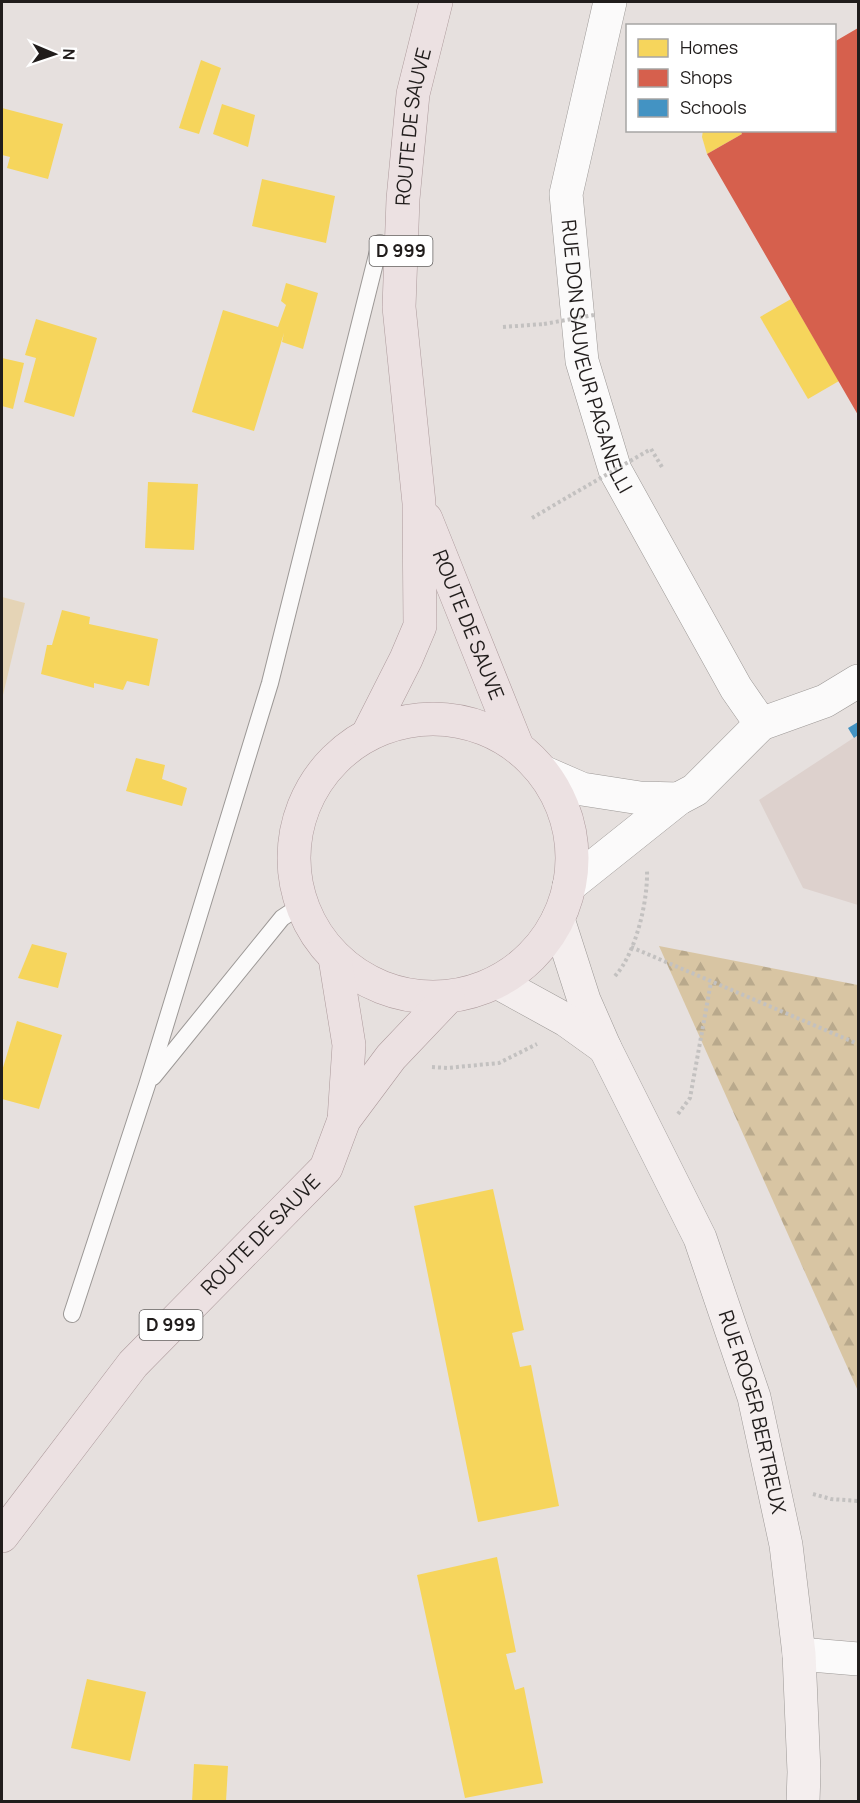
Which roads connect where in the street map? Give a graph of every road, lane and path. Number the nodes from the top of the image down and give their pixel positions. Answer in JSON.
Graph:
{"nodes":[{"id":1,"x":435,"y":2,"type":"edge"},
{"id":2,"x":610,"y":2,"type":"edge"},
{"id":3,"x":381,"y":243,"type":"dead end"},
{"id":4,"x":594,"y":315,"type":"dead end"},
{"id":5,"x":502,"y":327,"type":"dead end"},
{"id":6,"x":662,"y":468,"type":"dead end"},
{"id":7,"x":419,"y":503,"type":"junction"},
{"id":8,"x":532,"y":518,"type":"dead end"},
{"id":9,"x":858,"y":681,"type":"edge"},
{"id":10,"x":761,"y":724,"type":"junction"},
{"id":11,"x":368,"y":734,"type":"junction"},
{"id":12,"x":517,"y":746,"type":"junction"},
{"id":13,"x":543,"y":772,"type":"junction"},
{"id":14,"x":678,"y":799,"type":"junction"},
{"id":15,"x":646,"y":861,"type":"dead end"},
{"id":16,"x":569,"y":886,"type":"junction"},
{"id":17,"x":303,"y":904,"type":"junction"},
{"id":18,"x":558,"y":919,"type":"junction"},
{"id":19,"x":631,"y":947,"type":"junction"},
{"id":20,"x":335,"y":958,"type":"junction"},
{"id":21,"x":610,"y":979,"type":"dead end"},
{"id":22,"x":497,"y":982,"type":"junction"},
{"id":23,"x":711,"y":982,"type":"junction"},
{"id":24,"x":448,"y":997,"type":"junction"},
{"id":25,"x":543,"y":1039,"type":"dead end"},
{"id":26,"x":858,"y":1044,"type":"edge"},
{"id":27,"x":605,"y":1048,"type":"junction"},
{"id":28,"x":426,"y":1066,"type":"dead end"},
{"id":29,"x":147,"y":1085,"type":"junction"},
{"id":30,"x":344,"y":1120,"type":"junction"},
{"id":31,"x":650,"y":1138,"type":"junction"},
{"id":32,"x":72,"y":1314,"type":"dead end"},
{"id":33,"x":813,"y":1494,"type":"dead end"},
{"id":34,"x":858,"y":1501,"type":"edge"},
{"id":35,"x":2,"y":1536,"type":"edge"},
{"id":36,"x":800,"y":1654,"type":"junction"},
{"id":37,"x":858,"y":1659,"type":"edge"},
{"id":38,"x":803,"y":1802,"type":"edge"}],
"edges":[{"from":1,"to":7,"type":"main road","name":"ROUTE DE SAUVE","number":"D 999"},
{"from":2,"to":10,"type":"street","name":"RUE DON SAUVEUR PAGANELLI"},
{"from":3,"to":29,"type":"lane"},
{"from":4,"to":5,"type":"path","bridge":true},
{"from":6,"to":8,"type":"path","bridge":true},
{"from":7,"to":11,"type":"main road","name":"ROUTE DE SAUVE","number":"D 999"},
{"from":7,"to":12,"type":"main road","name":"ROUTE DE SAUVE","number":"D 999"},
{"from":9,"to":10,"type":"street"},
{"from":10,"to":14,"type":"street"},
{"from":11,"to":12,"type":"main road"},
{"from":11,"to":17,"type":"main road"},
{"from":12,"to":13,"type":"main road"},
{"from":13,"to":14,"type":"street"},
{"from":13,"to":16,"type":"main road"},
{"from":14,"to":16,"type":"street"},
{"from":15,"to":19,"type":"path"},
{"from":16,"to":18,"type":"main road"},
{"from":17,"to":20,"type":"main road"},
{"from":17,"to":29,"type":"lane"},
{"from":18,"to":22,"type":"main road"},
{"from":18,"to":27,"type":"street","name":"RUE ROGER BERTREUX"},
{"from":19,"to":21,"type":"path"},
{"from":19,"to":23,"type":"path"},
{"from":20,"to":24,"type":"main road"},
{"from":20,"to":30,"type":"main road","name":"ROUTE DE SAUVE","number":"D 999"},
{"from":22,"to":24,"type":"main road"},
{"from":22,"to":27,"type":"street","name":"RUE ROGER BERTREUX"},
{"from":23,"to":26,"type":"path"},
{"from":23,"to":31,"type":"path"},
{"from":24,"to":30,"type":"main road","name":"ROUTE DE SAUVE","number":"D 999"},
{"from":25,"to":28,"type":"path"},
{"from":27,"to":31,"type":"street","name":"RUE ROGER BERTREUX"},
{"from":29,"to":32,"type":"lane"},
{"from":30,"to":35,"type":"main road","name":"ROUTE DE SAUVE","number":"D 999"},
{"from":31,"to":36,"type":"street","name":"RUE ROGER BERTREUX"},
{"from":33,"to":34,"type":"path"},
{"from":36,"to":37,"type":"street"},
{"from":36,"to":38,"type":"street","name":"RUE ROGER BERTREUX"}]}
